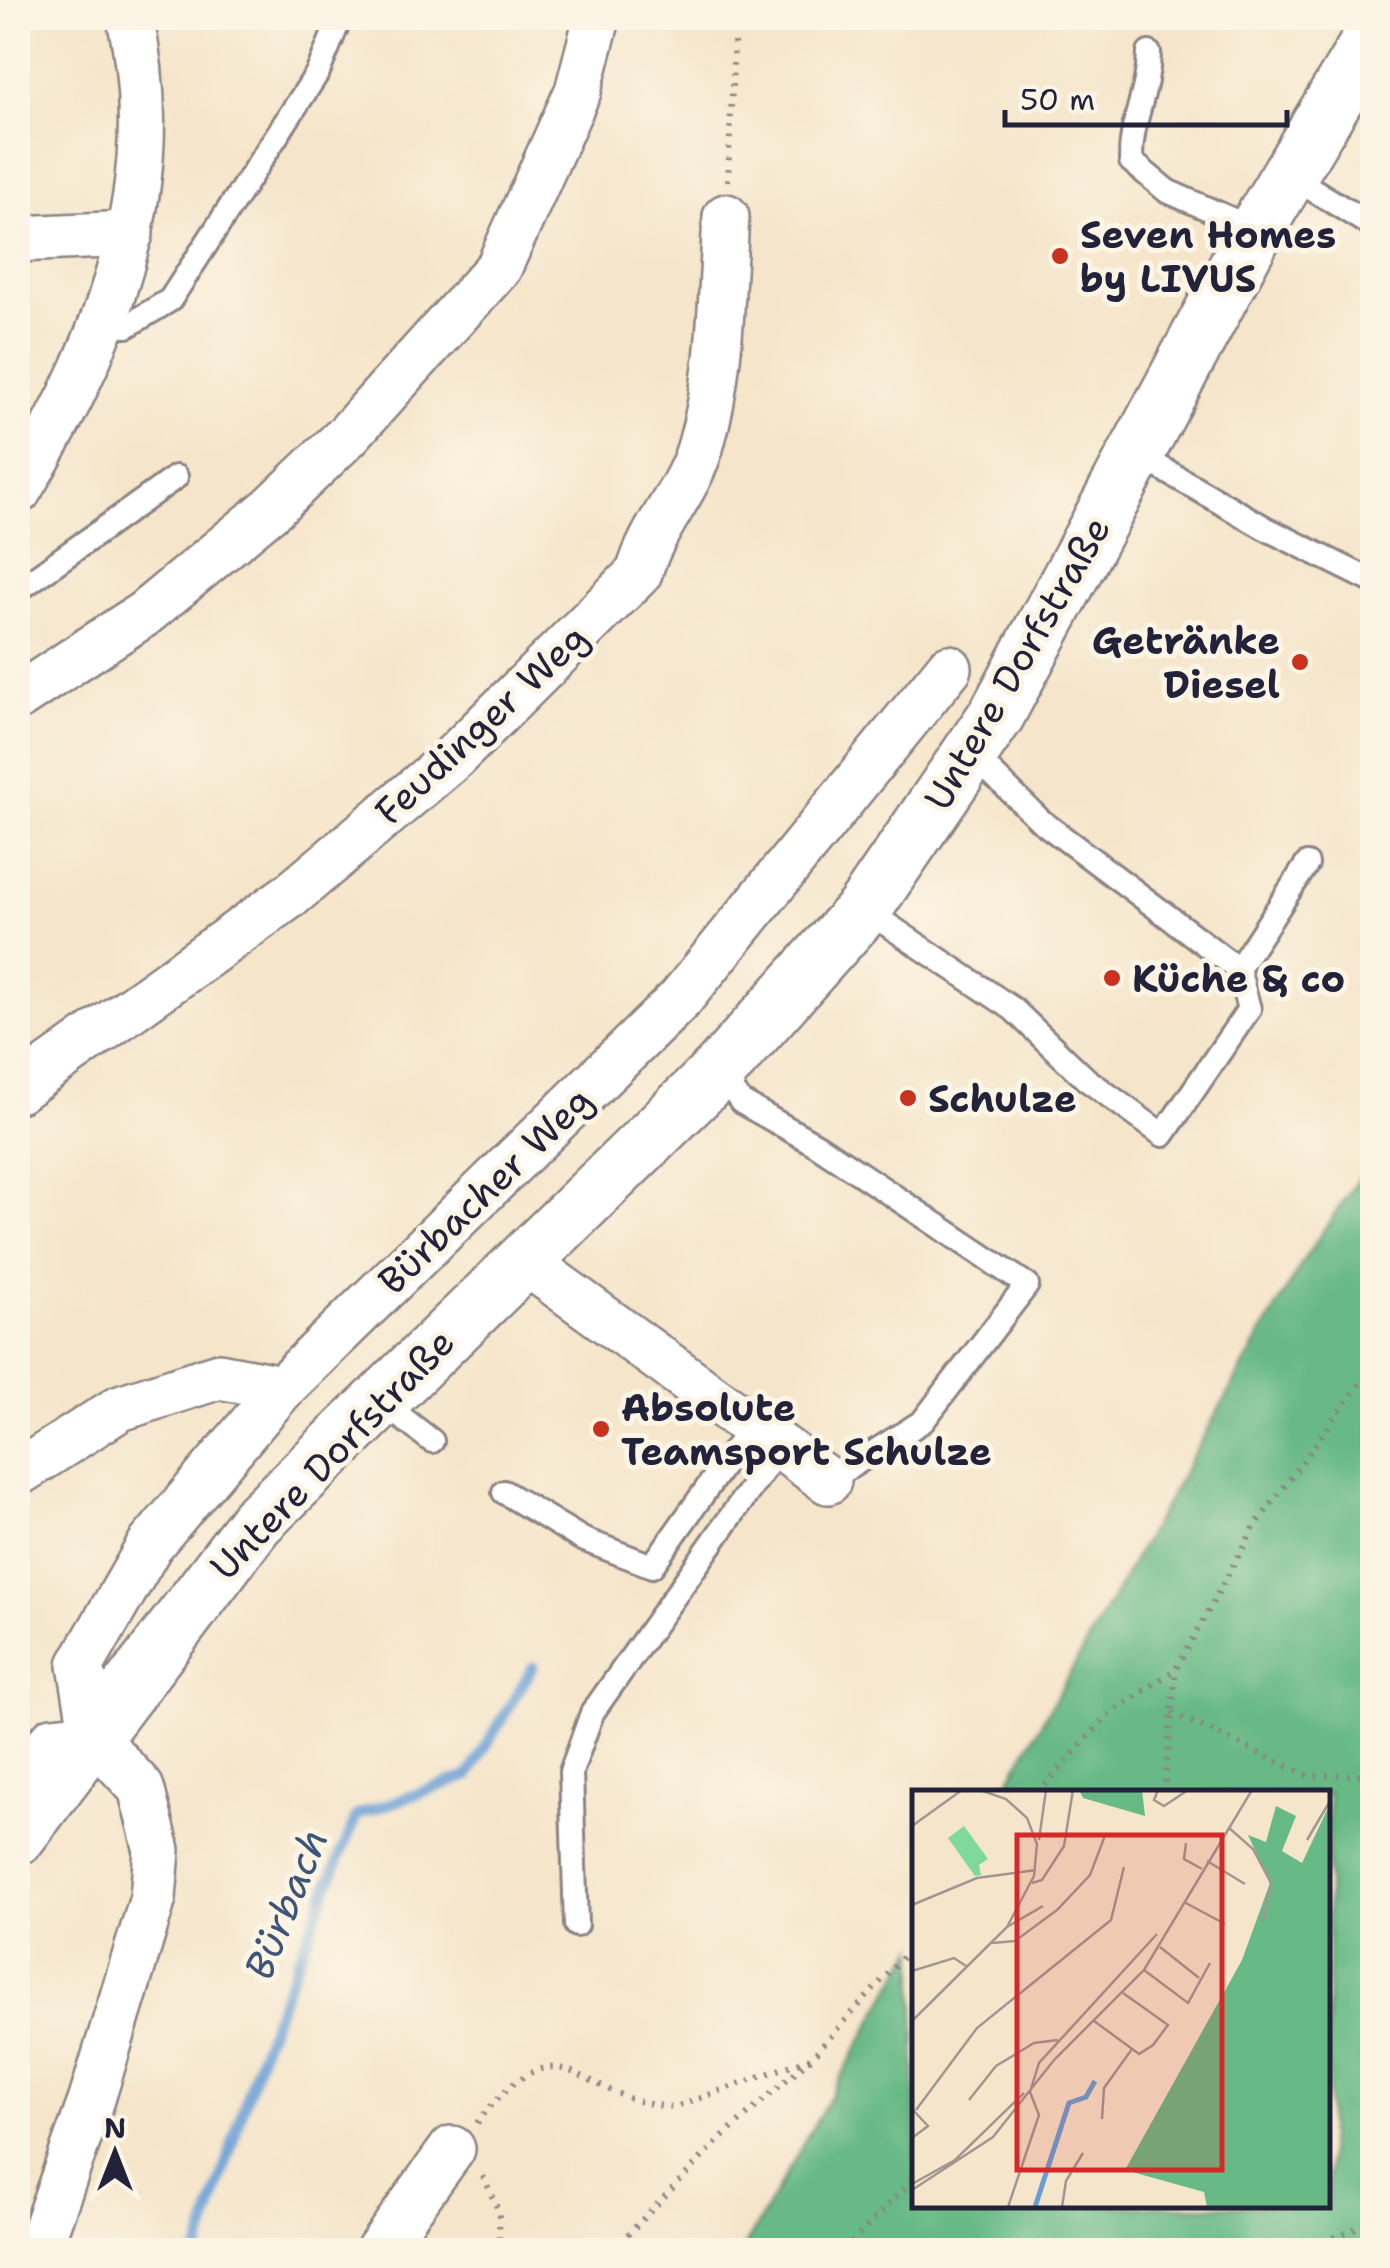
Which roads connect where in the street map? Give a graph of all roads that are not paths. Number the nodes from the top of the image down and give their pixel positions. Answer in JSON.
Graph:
{"nodes":[{"id":1,"x":340,"y":18,"type":"edge"},
{"id":2,"x":597,"y":18,"type":"edge"},
{"id":3,"x":142,"y":30,"type":"edge"},
{"id":4,"x":1372,"y":38,"type":"edge"},
{"id":5,"x":1149,"y":52,"type":"dead end"},
{"id":6,"x":1289,"y":175,"type":"junction"},
{"id":7,"x":726,"y":217,"type":"road end"},
{"id":8,"x":1372,"y":226,"type":"edge"},
{"id":9,"x":1256,"y":230,"type":"junction"},
{"id":10,"x":130,"y":234,"type":"junction"},
{"id":11,"x":18,"y":239,"type":"edge"},
{"id":12,"x":104,"y":323,"type":"junction"},
{"id":13,"x":1135,"y":453,"type":"junction"},
{"id":14,"x":176,"y":478,"type":"dead end"},
{"id":15,"x":18,"y":491,"type":"edge"},
{"id":16,"x":1372,"y":582,"type":"edge"},
{"id":17,"x":18,"y":590,"type":"edge"},
{"id":18,"x":949,"y":668,"type":"dead end"},
{"id":19,"x":18,"y":697,"type":"edge"},
{"id":20,"x":972,"y":754,"type":"junction"},
{"id":21,"x":1307,"y":864,"type":"dead end"},
{"id":22,"x":864,"y":909,"type":"junction"},
{"id":23,"x":1238,"y":968,"type":"junction"},
{"id":24,"x":719,"y":1071,"type":"junction"},
{"id":25,"x":18,"y":1090,"type":"edge"},
{"id":26,"x":523,"y":1260,"type":"junction"},
{"id":27,"x":282,"y":1388,"type":"junction"},
{"id":28,"x":379,"y":1400,"type":"junction"},
{"id":29,"x":765,"y":1437,"type":"junction"},
{"id":30,"x":432,"y":1441,"type":"dead end"},
{"id":31,"x":18,"y":1473,"type":"edge"},
{"id":32,"x":828,"y":1481,"type":"joint"},
{"id":33,"x":504,"y":1492,"type":"dead end"},
{"id":34,"x":104,"y":1720,"type":"junction"},
{"id":35,"x":18,"y":1779,"type":"edge"},
{"id":36,"x":18,"y":1836,"type":"edge"},
{"id":37,"x":576,"y":1925,"type":"dead end"},
{"id":38,"x":452,"y":2150,"type":"road end"},
{"id":39,"x":38,"y":2250,"type":"edge"},
{"id":40,"x":379,"y":2250,"type":"edge"}],
"edges":[{"from":1,"to":12,"type":"lane"},
{"from":2,"to":19,"type":"street"},
{"from":3,"to":10,"type":"street"},
{"from":4,"to":6,"type":"street","name":"Untere Dorfstraße"},
{"from":5,"to":9,"type":"lane"},
{"from":6,"to":8,"type":"lane"},
{"from":6,"to":9,"type":"street","name":"Untere Dorfstraße"},
{"from":7,"to":25,"type":"street","name":"Feudinger Weg"},
{"from":9,"to":13,"type":"street","name":"Untere Dorfstraße"},
{"from":10,"to":11,"type":"street"},
{"from":10,"to":12,"type":"street"},
{"from":12,"to":15,"type":"street"},
{"from":13,"to":16,"type":"lane"},
{"from":13,"to":20,"type":"street","name":"Untere Dorfstraße"},
{"from":14,"to":17,"type":"lane"},
{"from":18,"to":27,"type":"street","name":"Bürbacher Weg"},
{"from":20,"to":22,"type":"street","name":"Untere Dorfstraße"},
{"from":20,"to":23,"type":"lane"},
{"from":21,"to":23,"type":"lane"},
{"from":22,"to":23,"type":"lane"},
{"from":22,"to":24,"type":"street","name":"Untere Dorfstraße"},
{"from":24,"to":26,"type":"street","name":"Untere Dorfstraße"},
{"from":24,"to":32,"type":"lane"},
{"from":26,"to":28,"type":"street","name":"Untere Dorfstraße"},
{"from":26,"to":29,"type":"street"},
{"from":27,"to":31,"type":"street"},
{"from":27,"to":34,"type":"street","name":"Bürbacher Weg"},
{"from":28,"to":30,"type":"lane"},
{"from":28,"to":34,"type":"street","name":"Untere Dorfstraße"},
{"from":29,"to":32,"type":"street"},
{"from":29,"to":33,"type":"lane"},
{"from":29,"to":37,"type":"lane"},
{"from":34,"to":35,"type":"street"},
{"from":34,"to":36,"type":"street"},
{"from":34,"to":39,"type":"street"},
{"from":38,"to":40,"type":"street"}]}
